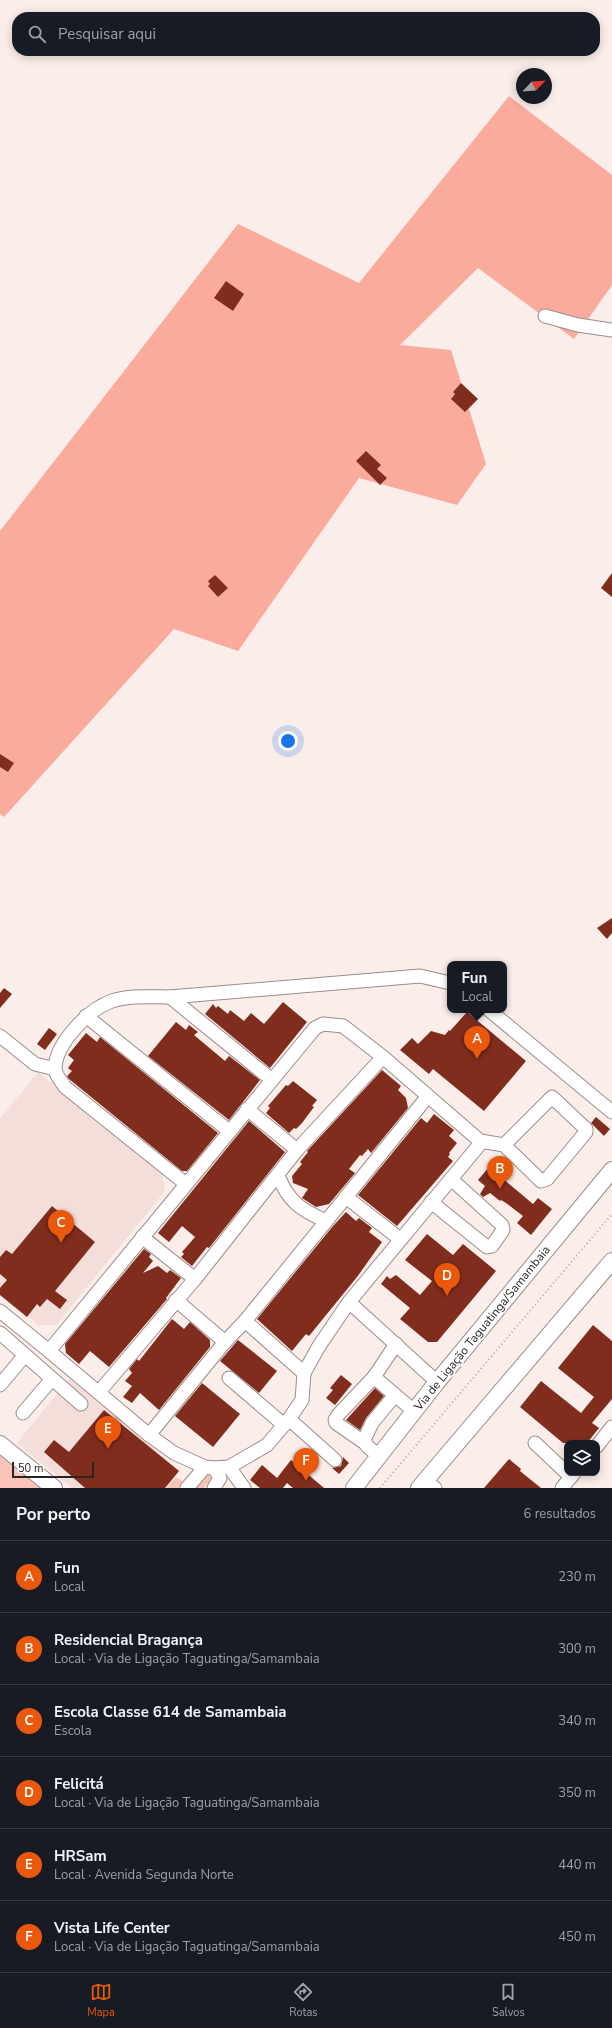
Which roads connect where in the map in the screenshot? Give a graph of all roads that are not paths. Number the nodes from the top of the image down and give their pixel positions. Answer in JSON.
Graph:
{"nodes":[{"id":1,"x":545,"y":316,"type":"dead end"},
{"id":2,"x":612,"y":330,"type":"edge"},
{"id":3,"x":447,"y":982,"type":"edge"},
{"id":4,"x":170,"y":997,"type":"junction"},
{"id":5,"x":493,"y":1013,"type":"edge"},
{"id":6,"x":86,"y":1016,"type":"junction"},
{"id":7,"x":0,"y":1036,"type":"edge"},
{"id":8,"x":383,"y":1057,"type":"junction"},
{"id":9,"x":55,"y":1069,"type":"junction"},
{"id":10,"x":272,"y":1080,"type":"junction"},
{"id":11,"x":428,"y":1096,"type":"junction"},
{"id":12,"x":247,"y":1109,"type":"junction"},
{"id":13,"x":612,"y":1112,"type":"edge"},
{"id":14,"x":229,"y":1131,"type":"junction"},
{"id":15,"x":480,"y":1141,"type":"junction"},
{"id":16,"x":504,"y":1145,"type":"junction"},
{"id":17,"x":297,"y":1150,"type":"junction"},
{"id":18,"x":612,"y":1170,"type":"edge"},
{"id":19,"x":278,"y":1176,"type":"junction"},
{"id":20,"x":450,"y":1179,"type":"junction"},
{"id":21,"x":186,"y":1184,"type":"junction"},
{"id":22,"x":346,"y":1197,"type":"junction"},
{"id":23,"x":431,"y":1202,"type":"junction"},
{"id":24,"x":326,"y":1221,"type":"junction"},
{"id":25,"x":142,"y":1237,"type":"junction"},
{"id":26,"x":400,"y":1239,"type":"junction"},
{"id":27,"x":612,"y":1261,"type":"edge"},
{"id":28,"x":195,"y":1279,"type":"junction"},
{"id":29,"x":176,"y":1300,"type":"junction"},
{"id":30,"x":349,"y":1302,"type":"junction"},
{"id":31,"x":3,"y":1318,"type":"edge"},
{"id":32,"x":245,"y":1322,"type":"junction"},
{"id":33,"x":0,"y":1333,"type":"edge"},
{"id":34,"x":225,"y":1342,"type":"junction"},
{"id":35,"x":396,"y":1344,"type":"junction"},
{"id":36,"x":49,"y":1351,"type":"junction"},
{"id":37,"x":25,"y":1355,"type":"junction"},
{"id":38,"x":304,"y":1373,"type":"junction"},
{"id":39,"x":374,"y":1376,"type":"junction"},
{"id":40,"x":229,"y":1378,"type":"dead end"},
{"id":41,"x":52,"y":1379,"type":"junction"},
{"id":42,"x":437,"y":1382,"type":"junction"},
{"id":43,"x":0,"y":1385,"type":"edge"},
{"id":44,"x":99,"y":1392,"type":"junction"},
{"id":45,"x":395,"y":1395,"type":"junction"},
{"id":46,"x":81,"y":1404,"type":"dead end"},
{"id":47,"x":414,"y":1411,"type":"junction"},
{"id":48,"x":23,"y":1413,"type":"dead end"},
{"id":49,"x":287,"y":1422,"type":"junction"},
{"id":50,"x":612,"y":1428,"type":"edge"},
{"id":51,"x":149,"y":1435,"type":"junction"},
{"id":52,"x":600,"y":1442,"type":"edge"},
{"id":53,"x":365,"y":1443,"type":"junction"},
{"id":54,"x":535,"y":1443,"type":"dead end"},
{"id":55,"x":0,"y":1444,"type":"edge"},
{"id":56,"x":379,"y":1456,"type":"junction"},
{"id":57,"x":335,"y":1460,"type":"dead end"},
{"id":58,"x":209,"y":1467,"type":"junction"},
{"id":59,"x":229,"y":1467,"type":"junction"},
{"id":60,"x":564,"y":1467,"type":"edge"},
{"id":61,"x":572,"y":1476,"type":"edge"},
{"id":62,"x":426,"y":1485,"type":"edge"},
{"id":63,"x":54,"y":1488,"type":"edge"},
{"id":64,"x":187,"y":1488,"type":"edge"},
{"id":65,"x":214,"y":1488,"type":"edge"},
{"id":66,"x":244,"y":1488,"type":"edge"},
{"id":67,"x":354,"y":1488,"type":"edge"},
{"id":68,"x":562,"y":1488,"type":"edge"}],
"edges":[{"from":1,"to":2,"type":"street"},
{"from":3,"to":4,"type":"street"},
{"from":4,"to":6,"type":"street"},
{"from":4,"to":10,"type":"street"},
{"from":5,"to":13,"type":"street"},
{"from":6,"to":9,"type":"street"},
{"from":6,"to":14,"type":"street"},
{"from":7,"to":9,"type":"street"},
{"from":8,"to":10,"type":"street"},
{"from":8,"to":11,"type":"street"},
{"from":8,"to":17,"type":"street"},
{"from":9,"to":21,"type":"street"},
{"from":10,"to":12,"type":"street"},
{"from":11,"to":15,"type":"street"},
{"from":11,"to":22,"type":"street"},
{"from":12,"to":14,"type":"street"},
{"from":12,"to":17,"type":"street"},
{"from":14,"to":21,"type":"street"},
{"from":15,"to":16,"type":"street"},
{"from":15,"to":20,"type":"street"},
{"from":16,"to":16,"type":"street"},
{"from":17,"to":19,"type":"street"},
{"from":18,"to":42,"type":"main road","name":"Via de Ligação Taguatinga/Samambaia"},
{"from":19,"to":24,"type":"street"},
{"from":19,"to":28,"type":"street"},
{"from":20,"to":23,"type":"street"},
{"from":20,"to":23,"type":"street"},
{"from":21,"to":25,"type":"street"},
{"from":22,"to":24,"type":"street"},
{"from":22,"to":26,"type":"street"},
{"from":23,"to":26,"type":"street"},
{"from":24,"to":32,"type":"street"},
{"from":25,"to":28,"type":"street"},
{"from":25,"to":36,"type":"street"},
{"from":26,"to":30,"type":"street"},
{"from":27,"to":62,"type":"main road"},
{"from":28,"to":29,"type":"street"},
{"from":29,"to":34,"type":"street"},
{"from":29,"to":44,"type":"street"},
{"from":30,"to":35,"type":"street"},
{"from":30,"to":38,"type":"street"},
{"from":31,"to":36,"type":"street"},
{"from":32,"to":34,"type":"street"},
{"from":32,"to":38,"type":"street"},
{"from":33,"to":37,"type":"street"},
{"from":34,"to":51,"type":"street"},
{"from":35,"to":39,"type":"street"},
{"from":35,"to":42,"type":"street"},
{"from":36,"to":44,"type":"street"},
{"from":37,"to":41,"type":"street"},
{"from":37,"to":43,"type":"street"},
{"from":38,"to":49,"type":"street"},
{"from":39,"to":45,"type":"street"},
{"from":39,"to":53,"type":"street"},
{"from":40,"to":49,"type":"street"},
{"from":41,"to":46,"type":"street"},
{"from":41,"to":48,"type":"street"},
{"from":42,"to":47,"type":"main road","name":"Via de Ligação Taguatinga/Samambaia"},
{"from":44,"to":51,"type":"street"},
{"from":45,"to":47,"type":"street"},
{"from":45,"to":53,"type":"street"},
{"from":47,"to":56,"type":"main road","name":"Via de Ligação Taguatinga/Samambaia"},
{"from":49,"to":57,"type":"street"},
{"from":49,"to":59,"type":"street"},
{"from":50,"to":52,"type":"street"},
{"from":51,"to":58,"type":"street"},
{"from":53,"to":56,"type":"street"},
{"from":54,"to":60,"type":"street"},
{"from":55,"to":63,"type":"main road"},
{"from":56,"to":67,"type":"main road","name":"Via de Ligação Taguatinga/Samambaia"},
{"from":58,"to":59,"type":"street"},
{"from":58,"to":64,"type":"street"},
{"from":58,"to":65,"type":"street"},
{"from":59,"to":66,"type":"street"},
{"from":61,"to":68,"type":"street"}]}
